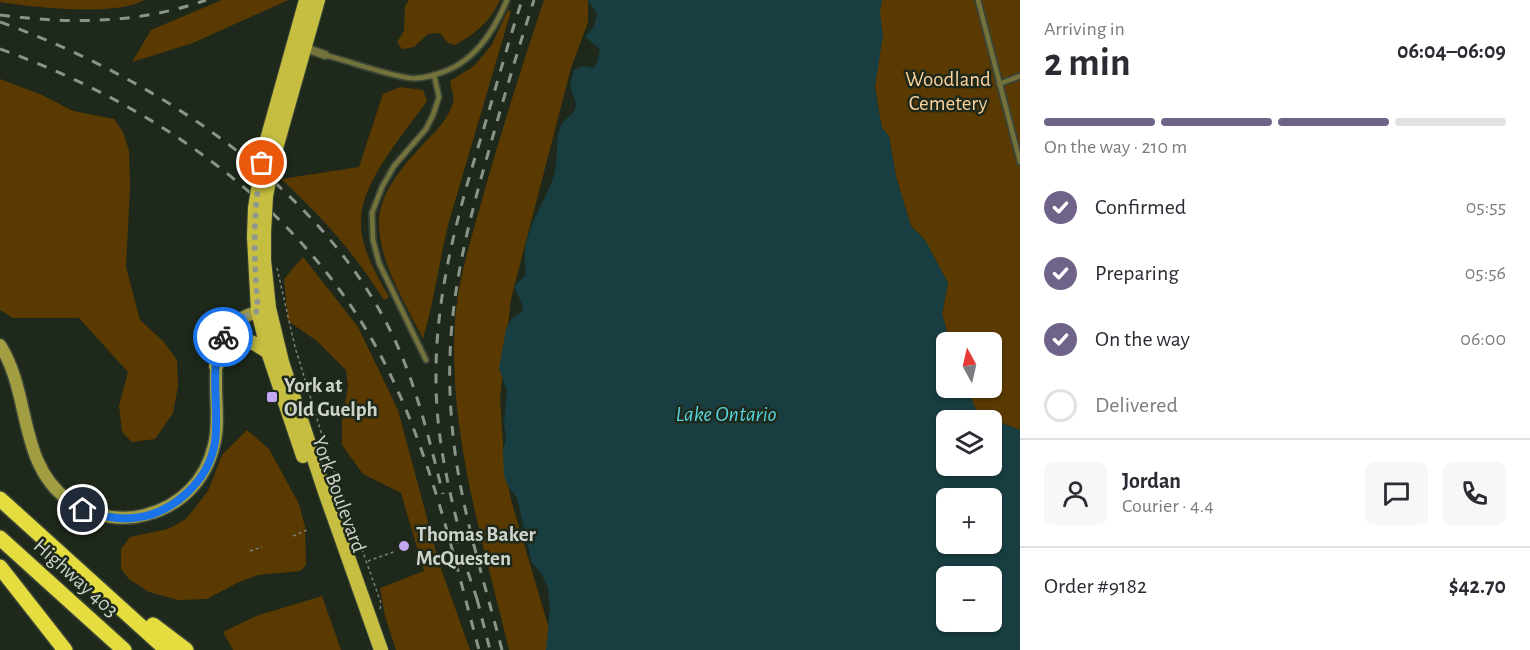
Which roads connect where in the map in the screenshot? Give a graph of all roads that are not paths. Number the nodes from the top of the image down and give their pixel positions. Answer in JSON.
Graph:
{"nodes":[{"id":1,"x":306,"y":0,"type":"edge"},
{"id":2,"x":318,"y":0,"type":"edge"},
{"id":3,"x":507,"y":0,"type":"edge"},
{"id":4,"x":978,"y":0,"type":"edge"},
{"id":5,"x":299,"y":46,"type":"junction"},
{"id":6,"x":325,"y":54,"type":"joint"},
{"id":7,"x":434,"y":75,"type":"junction"},
{"id":8,"x":1020,"y":76,"type":"edge"},
{"id":9,"x":999,"y":84,"type":"junction"},
{"id":10,"x":1020,"y":162,"type":"edge"},
{"id":11,"x":264,"y":310,"type":"junction"},
{"id":12,"x":0,"y":345,"type":"edge"},
{"id":13,"x":268,"y":352,"type":"junction"},
{"id":14,"x":426,"y":360,"type":"dead end"},
{"id":15,"x":216,"y":366,"type":"junction"},
{"id":16,"x":0,"y":499,"type":"edge"},
{"id":17,"x":30,"y":526,"type":"junction"},
{"id":18,"x":0,"y":538,"type":"edge"},
{"id":19,"x":0,"y":567,"type":"edge"},
{"id":20,"x":65,"y":650,"type":"edge"},
{"id":21,"x":124,"y":650,"type":"edge"},
{"id":22,"x":167,"y":650,"type":"edge"},
{"id":23,"x":186,"y":650,"type":"edge"},
{"id":24,"x":373,"y":650,"type":"edge"},
{"id":25,"x":381,"y":650,"type":"edge"}],
"edges":[{"from":1,"to":5,"type":"main road","name":"York Boulevard"},
{"from":2,"to":5,"type":"main road","name":"York Boulevard"},
{"from":3,"to":7,"type":"lane"},
{"from":4,"to":9,"type":"lane"},
{"from":5,"to":6,"type":"street"},
{"from":5,"to":11,"type":"main road","name":"York Boulevard","bridge":true},
{"from":6,"to":7,"type":"lane"},
{"from":7,"to":14,"type":"lane"},
{"from":8,"to":9,"type":"lane"},
{"from":9,"to":10,"type":"lane"},
{"from":11,"to":13,"type":"main road","name":"York Boulevard"},
{"from":11,"to":15,"type":"street"},
{"from":11,"to":25,"type":"main road","name":"York Boulevard"},
{"from":12,"to":15,"type":"street"},
{"from":13,"to":15,"type":"main road"},
{"from":13,"to":24,"type":"main road","name":"York Boulevard"},
{"from":16,"to":17,"type":"highway","name":"Highway 403"},
{"from":17,"to":22,"type":"highway","name":"Highway 403"},
{"from":17,"to":23,"type":"highway"},
{"from":18,"to":21,"type":"highway","name":"Highway 403"},
{"from":19,"to":20,"type":"highway"}]}
